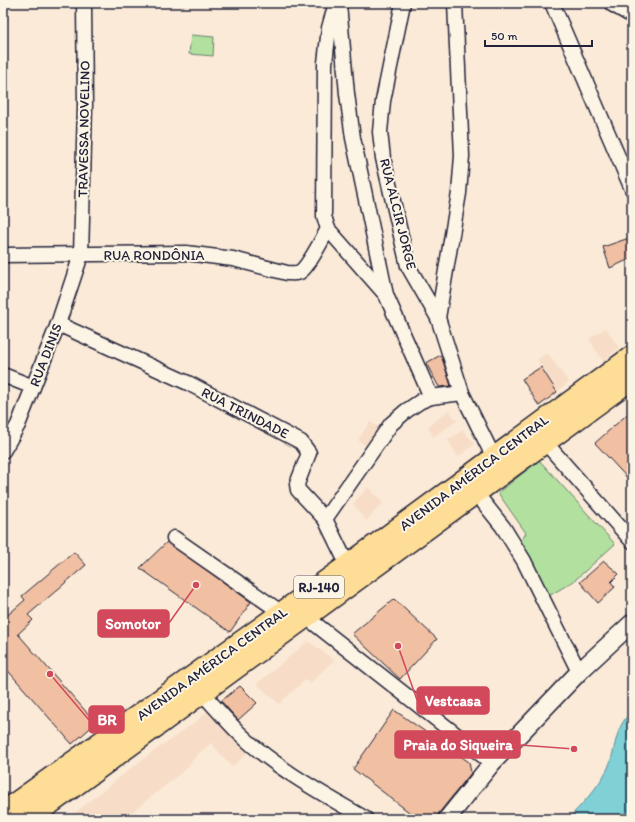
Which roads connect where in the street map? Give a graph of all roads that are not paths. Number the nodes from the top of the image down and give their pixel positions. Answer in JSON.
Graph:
{"nodes":[{"id":1,"x":84,"y":3,"type":"edge"},
{"id":2,"x":338,"y":3,"type":"edge"},
{"id":3,"x":403,"y":3,"type":"edge"},
{"id":4,"x":455,"y":3,"type":"edge"},
{"id":5,"x":552,"y":3,"type":"edge"},
{"id":6,"x":613,"y":3,"type":"edge"},
{"id":7,"x":632,"y":14,"type":"edge"},
{"id":8,"x":632,"y":188,"type":"edge"},
{"id":9,"x":328,"y":229,"type":"junction"},
{"id":10,"x":3,"y":255,"type":"edge"},
{"id":11,"x":80,"y":255,"type":"junction"},
{"id":12,"x":386,"y":295,"type":"junction"},
{"id":13,"x":438,"y":318,"type":"junction"},
{"id":14,"x":58,"y":324,"type":"junction"},
{"id":15,"x":632,"y":357,"type":"edge"},
{"id":16,"x":3,"y":375,"type":"edge"},
{"id":17,"x":632,"y":378,"type":"edge"},
{"id":18,"x":33,"y":387,"type":"junction"},
{"id":19,"x":462,"y":393,"type":"junction"},
{"id":20,"x":431,"y":397,"type":"junction"},
{"id":21,"x":544,"y":441,"type":"junction"},
{"id":22,"x":3,"y":451,"type":"edge"},
{"id":23,"x":494,"y":458,"type":"junction"},
{"id":24,"x":476,"y":493,"type":"junction"},
{"id":25,"x":325,"y":519,"type":"junction"},
{"id":26,"x":174,"y":538,"type":"dead end"},
{"id":27,"x":632,"y":541,"type":"edge"},
{"id":28,"x":348,"y":566,"type":"junction"},
{"id":29,"x":282,"y":613,"type":"junction"},
{"id":30,"x":305,"y":616,"type":"junction"},
{"id":31,"x":632,"y":623,"type":"edge"},
{"id":32,"x":579,"y":672,"type":"junction"},
{"id":33,"x":202,"y":693,"type":"junction"},
{"id":34,"x":492,"y":763,"type":"junction"},
{"id":35,"x":3,"y":813,"type":"edge"},
{"id":36,"x":28,"y":819,"type":"edge"},
{"id":37,"x":366,"y":819,"type":"edge"},
{"id":38,"x":447,"y":819,"type":"edge"}],
"edges":[{"from":1,"to":11,"type":"street","name":"TRAVESSA NOVELINO"},
{"from":2,"to":9,"type":"street"},
{"from":2,"to":12,"type":"street"},
{"from":3,"to":13,"type":"street","name":"RUA ALCIR JORGE"},
{"from":4,"to":13,"type":"street"},
{"from":5,"to":8,"type":"street"},
{"from":6,"to":7,"type":"street"},
{"from":9,"to":11,"type":"street","name":"RUA RONDÔNIA"},
{"from":9,"to":12,"type":"street"},
{"from":10,"to":11,"type":"street","name":"RUA RONDÔNIA"},
{"from":11,"to":14,"type":"street","name":"RUA DINIS"},
{"from":12,"to":20,"type":"street"},
{"from":13,"to":19,"type":"street","name":"RUA ALCIR JORGE"},
{"from":14,"to":18,"type":"street","name":"RUA DINIS"},
{"from":14,"to":25,"type":"street","name":"RUA TRINDADE"},
{"from":15,"to":23,"type":"highway","name":"AVENIDA AMÉRICA CENTRAL","number":"RJ-140"},
{"from":16,"to":18,"type":"street"},
{"from":17,"to":21,"type":"highway","name":"AVENIDA AMÉRICA CENTRAL","number":"RJ-140"},
{"from":18,"to":22,"type":"street","name":"RUA DINIS"},
{"from":19,"to":20,"type":"street"},
{"from":19,"to":23,"type":"street","name":"RUA ALCIR JORGE"},
{"from":20,"to":25,"type":"street"},
{"from":21,"to":24,"type":"highway","name":"AVENIDA AMÉRICA CENTRAL","number":"RJ-140"},
{"from":21,"to":27,"type":"street"},
{"from":23,"to":28,"type":"highway","name":"AVENIDA AMÉRICA CENTRAL","number":"RJ-140"},
{"from":24,"to":30,"type":"highway","name":"AVENIDA AMÉRICA CENTRAL","number":"RJ-140"},
{"from":24,"to":32,"type":"street"},
{"from":25,"to":28,"type":"street","name":"RUA TRINDADE"},
{"from":26,"to":29,"type":"street"},
{"from":28,"to":29,"type":"highway","name":"AVENIDA AMÉRICA CENTRAL","number":"RJ-140"},
{"from":29,"to":35,"type":"highway","name":"AVENIDA AMÉRICA CENTRAL","number":"RJ-140"},
{"from":30,"to":33,"type":"highway","name":"AVENIDA AMÉRICA CENTRAL","number":"RJ-140"},
{"from":30,"to":34,"type":"street"},
{"from":31,"to":32,"type":"street"},
{"from":32,"to":34,"type":"street"},
{"from":33,"to":36,"type":"highway","name":"AVENIDA AMÉRICA CENTRAL","number":"RJ-140"},
{"from":33,"to":37,"type":"street"},
{"from":34,"to":38,"type":"street"}]}
